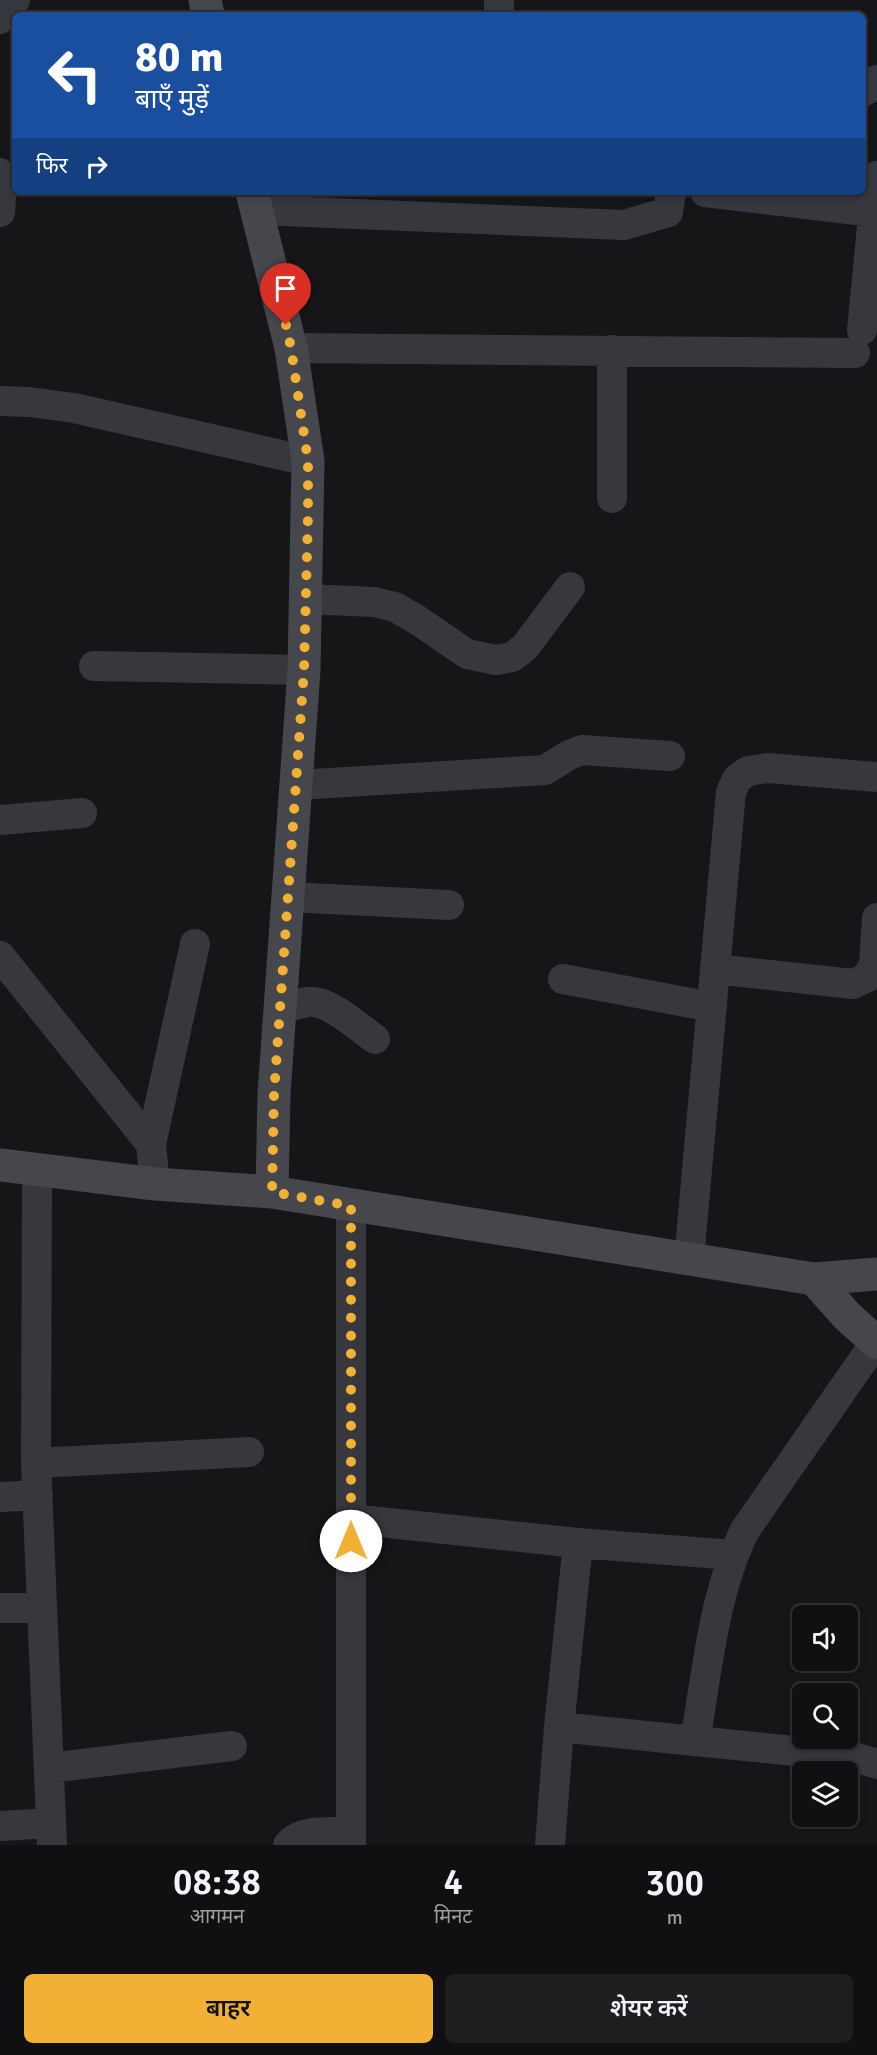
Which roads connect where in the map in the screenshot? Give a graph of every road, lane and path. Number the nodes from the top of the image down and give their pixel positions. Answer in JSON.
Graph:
{"nodes":[{"id":1,"x":15,"y":0,"type":"edge"},
{"id":2,"x":0,"y":19,"type":"edge"},
{"id":3,"x":877,"y":80,"type":"edge"},
{"id":4,"x":866,"y":90,"type":"edge"},
{"id":5,"x":0,"y":173,"type":"edge"},
{"id":6,"x":876,"y":190,"type":"edge"},
{"id":7,"x":671,"y":195,"type":"edge"},
{"id":8,"x":255,"y":201,"type":"edge"},
{"id":9,"x":0,"y":212,"type":"edge"},
{"id":10,"x":867,"y":326,"type":"edge"},
{"id":11,"x":291,"y":348,"type":"junction"},
{"id":12,"x":612,"y":350,"type":"junction"},
{"id":13,"x":0,"y":401,"type":"edge"},
{"id":14,"x":308,"y":461,"type":"junction"},
{"id":15,"x":612,"y":498,"type":"dead end"},
{"id":16,"x":570,"y":587,"type":"dead end"},
{"id":17,"x":306,"y":599,"type":"junction"},
{"id":18,"x":94,"y":666,"type":"dead end"},
{"id":19,"x":304,"y":670,"type":"junction"},
{"id":20,"x":670,"y":756,"type":"dead end"},
{"id":21,"x":877,"y":777,"type":"edge"},
{"id":22,"x":296,"y":785,"type":"junction"},
{"id":23,"x":82,"y":813,"type":"dead end"},
{"id":24,"x":0,"y":820,"type":"edge"},
{"id":25,"x":288,"y":897,"type":"junction"},
{"id":26,"x":449,"y":905,"type":"dead end"},
{"id":27,"x":877,"y":918,"type":"edge"},
{"id":28,"x":195,"y":944,"type":"dead end"},
{"id":29,"x":0,"y":956,"type":"edge"},
{"id":30,"x":715,"y":969,"type":"junction"},
{"id":31,"x":563,"y":979,"type":"dead end"},
{"id":32,"x":712,"y":1007,"type":"junction"},
{"id":33,"x":280,"y":1009,"type":"junction"},
{"id":34,"x":375,"y":1039,"type":"dead end"},
{"id":35,"x":151,"y":1144,"type":"junction"},
{"id":36,"x":0,"y":1166,"type":"edge"},
{"id":37,"x":37,"y":1170,"type":"junction"},
{"id":38,"x":155,"y":1184,"type":"junction"},
{"id":39,"x":272,"y":1192,"type":"junction"},
{"id":40,"x":345,"y":1205,"type":"junction"},
{"id":41,"x":689,"y":1259,"type":"junction"},
{"id":42,"x":877,"y":1274,"type":"edge"},
{"id":43,"x":814,"y":1279,"type":"junction"},
{"id":44,"x":877,"y":1341,"type":"edge"},
{"id":45,"x":249,"y":1452,"type":"dead end"},
{"id":46,"x":36,"y":1463,"type":"junction"},
{"id":47,"x":38,"y":1495,"type":"junction"},
{"id":48,"x":0,"y":1497,"type":"edge"},
{"id":49,"x":351,"y":1519,"type":"junction"},
{"id":50,"x":578,"y":1543,"type":"junction"},
{"id":51,"x":733,"y":1555,"type":"junction"},
{"id":52,"x":0,"y":1608,"type":"edge"},
{"id":53,"x":42,"y":1608,"type":"junction"},
{"id":54,"x":559,"y":1727,"type":"junction"},
{"id":55,"x":695,"y":1741,"type":"junction"},
{"id":56,"x":232,"y":1746,"type":"dead end"},
{"id":57,"x":877,"y":1764,"type":"edge"},
{"id":58,"x":49,"y":1768,"type":"junction"},
{"id":59,"x":0,"y":1826,"type":"edge"},
{"id":60,"x":52,"y":1834,"type":"edge"},
{"id":61,"x":351,"y":1838,"type":"edge"},
{"id":62,"x":288,"y":1845,"type":"edge"},
{"id":63,"x":550,"y":1845,"type":"edge"}],
"edges":[{"from":1,"to":2,"type":"street"},
{"from":3,"to":4,"type":"street"},
{"from":5,"to":9,"type":"street"},
{"from":6,"to":10,"type":"street"},
{"from":7,"to":8,"type":"street"},
{"from":8,"to":11,"type":"street"},
{"from":10,"to":12,"type":"street"},
{"from":11,"to":12,"type":"street"},
{"from":11,"to":14,"type":"street"},
{"from":12,"to":15,"type":"street"},
{"from":13,"to":14,"type":"street"},
{"from":14,"to":17,"type":"street"},
{"from":16,"to":17,"type":"street"},
{"from":17,"to":19,"type":"street"},
{"from":18,"to":19,"type":"street"},
{"from":19,"to":22,"type":"street"},
{"from":20,"to":22,"type":"street"},
{"from":21,"to":30,"type":"street"},
{"from":22,"to":25,"type":"street"},
{"from":23,"to":24,"type":"street"},
{"from":25,"to":26,"type":"street"},
{"from":25,"to":33,"type":"street"},
{"from":27,"to":30,"type":"street"},
{"from":28,"to":35,"type":"street"},
{"from":29,"to":35,"type":"street"},
{"from":30,"to":32,"type":"street"},
{"from":31,"to":32,"type":"street"},
{"from":32,"to":41,"type":"street"},
{"from":33,"to":34,"type":"street"},
{"from":33,"to":39,"type":"street"},
{"from":35,"to":38,"type":"street"},
{"from":36,"to":37,"type":"street"},
{"from":37,"to":38,"type":"street"},
{"from":37,"to":46,"type":"street"},
{"from":38,"to":39,"type":"street"},
{"from":39,"to":40,"type":"street"},
{"from":40,"to":41,"type":"street"},
{"from":40,"to":49,"type":"street"},
{"from":41,"to":43,"type":"street"},
{"from":42,"to":43,"type":"street"},
{"from":43,"to":44,"type":"street"},
{"from":44,"to":51,"type":"street"},
{"from":45,"to":46,"type":"street"},
{"from":46,"to":47,"type":"street"},
{"from":47,"to":48,"type":"street"},
{"from":47,"to":53,"type":"street"},
{"from":49,"to":50,"type":"street"},
{"from":49,"to":61,"type":"street"},
{"from":50,"to":51,"type":"street"},
{"from":50,"to":54,"type":"street"},
{"from":51,"to":55,"type":"street"},
{"from":52,"to":53,"type":"street"},
{"from":53,"to":58,"type":"street"},
{"from":54,"to":55,"type":"street"},
{"from":54,"to":63,"type":"street"},
{"from":55,"to":57,"type":"street"},
{"from":56,"to":58,"type":"street"},
{"from":58,"to":60,"type":"street"},
{"from":59,"to":60,"type":"street"},
{"from":61,"to":62,"type":"street"}]}
